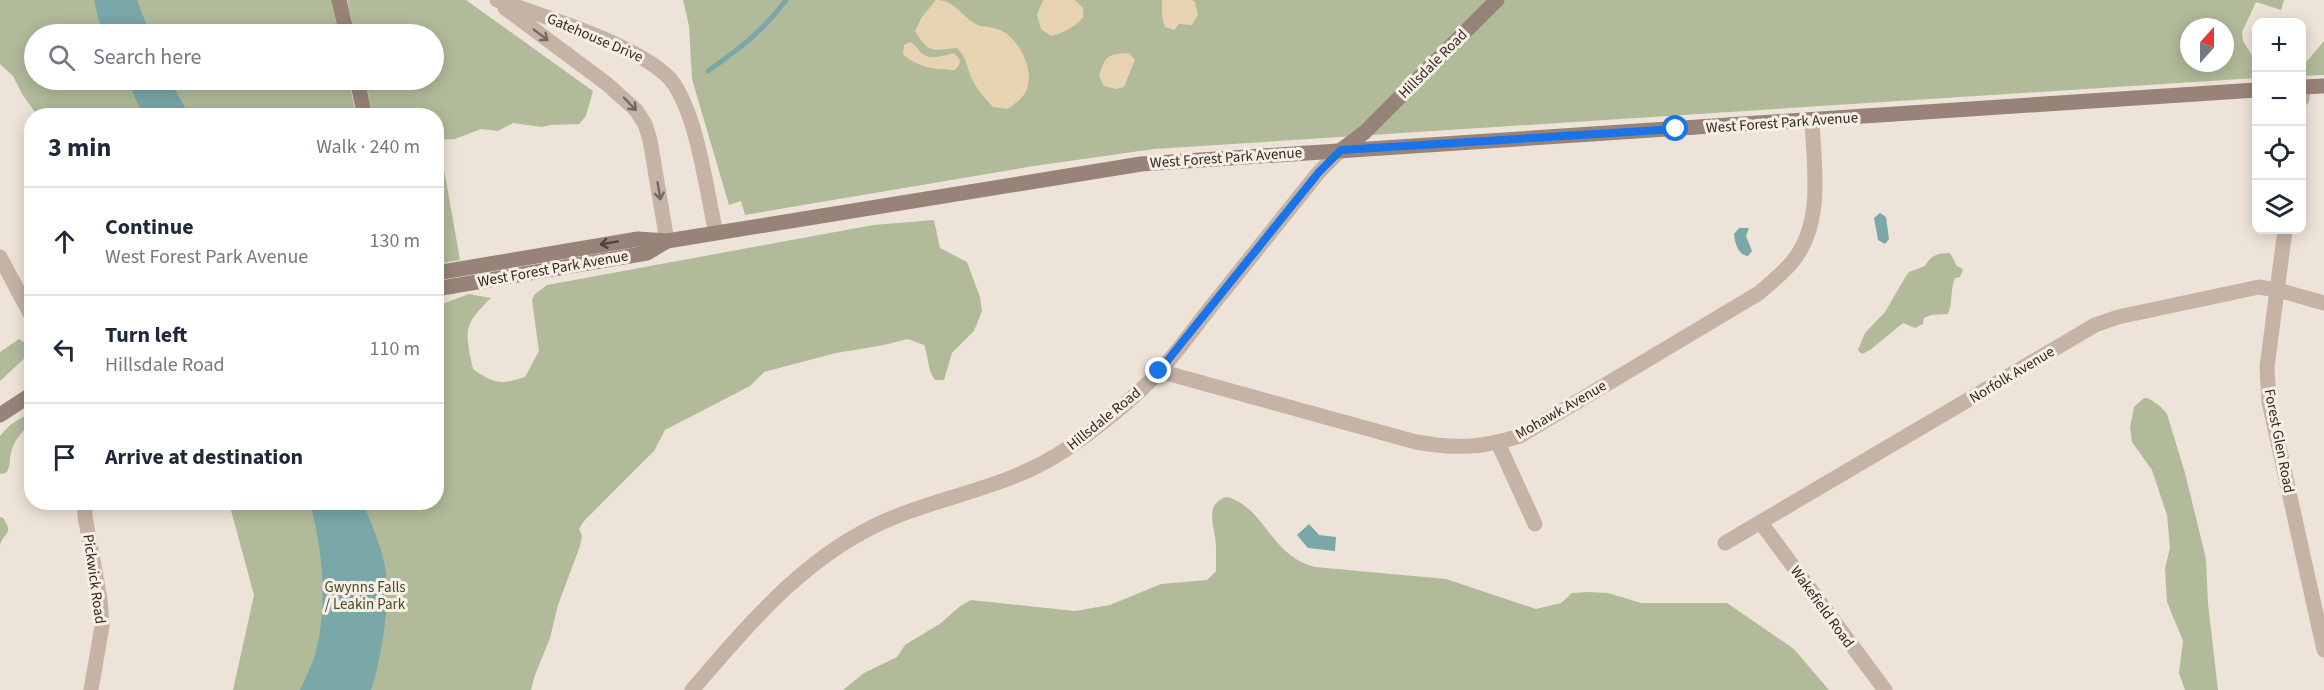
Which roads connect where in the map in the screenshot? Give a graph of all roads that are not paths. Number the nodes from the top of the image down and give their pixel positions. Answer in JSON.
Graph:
{"nodes":[{"id":1,"x":339,"y":0,"type":"edge"},
{"id":2,"x":496,"y":0,"type":"edge"},
{"id":3,"x":1497,"y":0,"type":"edge"},
{"id":4,"x":345,"y":24,"type":"edge"},
{"id":5,"x":2324,"y":86,"type":"edge"},
{"id":6,"x":359,"y":90,"type":"edge"},
{"id":7,"x":2252,"y":90,"type":"edge"},
{"id":8,"x":2306,"y":90,"type":"edge"},
{"id":9,"x":363,"y":108,"type":"edge"},
{"id":10,"x":1812,"y":121,"type":"junction"},
{"id":11,"x":1341,"y":150,"type":"junction"},
{"id":12,"x":716,"y":233,"type":"junction"},
{"id":13,"x":2285,"y":234,"type":"edge"},
{"id":14,"x":667,"y":241,"type":"junction"},
{"id":15,"x":0,"y":257,"type":"edge"},
{"id":16,"x":444,"y":272,"type":"edge"},
{"id":17,"x":444,"y":288,"type":"edge"},
{"id":18,"x":2278,"y":290,"type":"junction"},
{"id":19,"x":24,"y":302,"type":"edge"},
{"id":20,"x":2324,"y":303,"type":"edge"},
{"id":21,"x":1159,"y":371,"type":"junction"},
{"id":22,"x":24,"y":399,"type":"edge"},
{"id":23,"x":0,"y":414,"type":"edge"},
{"id":24,"x":1498,"y":443,"type":"junction"},
{"id":25,"x":86,"y":510,"type":"edge"},
{"id":26,"x":1761,"y":523,"type":"junction"},
{"id":27,"x":1535,"y":524,"type":"dead end"},
{"id":28,"x":1725,"y":543,"type":"dead end"},
{"id":29,"x":2319,"y":607,"type":"edge"},
{"id":30,"x":2324,"y":650,"type":"edge"},
{"id":31,"x":91,"y":690,"type":"edge"},
{"id":32,"x":692,"y":690,"type":"edge"},
{"id":33,"x":1885,"y":690,"type":"edge"}],
"edges":[{"from":1,"to":4,"type":"main road"},
{"from":2,"to":12,"type":"street","name":"Gatehouse Drive"},
{"from":2,"to":14,"type":"street","name":"Gatehouse Drive","one_way":true},
{"from":3,"to":11,"type":"main road","name":"Hillsdale Road"},
{"from":5,"to":8,"type":"main road"},
{"from":6,"to":9,"type":"main road"},
{"from":7,"to":10,"type":"main road","name":"West Forest Park Avenue"},
{"from":10,"to":11,"type":"main road","name":"West Forest Park Avenue"},
{"from":10,"to":24,"type":"street","name":"Mohawk Avenue"},
{"from":11,"to":12,"type":"main road","name":"West Forest Park Avenue"},
{"from":11,"to":21,"type":"street","name":"Hillsdale Road"},
{"from":12,"to":14,"type":"main road","name":"West Forest Park Avenue"},
{"from":13,"to":18,"type":"street","name":"Forest Glen Road"},
{"from":14,"to":16,"type":"main road","name":"West Forest Park Avenue","one_way":true},
{"from":14,"to":17,"type":"main road","name":"West Forest Park Avenue"},
{"from":15,"to":19,"type":"street"},
{"from":18,"to":20,"type":"street","name":"Norfolk Avenue"},
{"from":18,"to":26,"type":"street","name":"Norfolk Avenue"},
{"from":18,"to":29,"type":"street","name":"Forest Glen Road"},
{"from":21,"to":24,"type":"street","name":"Mohawk Avenue"},
{"from":21,"to":32,"type":"street","name":"Hillsdale Road"},
{"from":22,"to":23,"type":"main road"},
{"from":24,"to":27,"type":"street"},
{"from":25,"to":31,"type":"street","name":"Pickwick Road"},
{"from":26,"to":28,"type":"street","name":"Norfolk Avenue"},
{"from":26,"to":33,"type":"street","name":"Wakefield Road"},
{"from":29,"to":30,"type":"street","name":"Forest Glen Road"}]}
